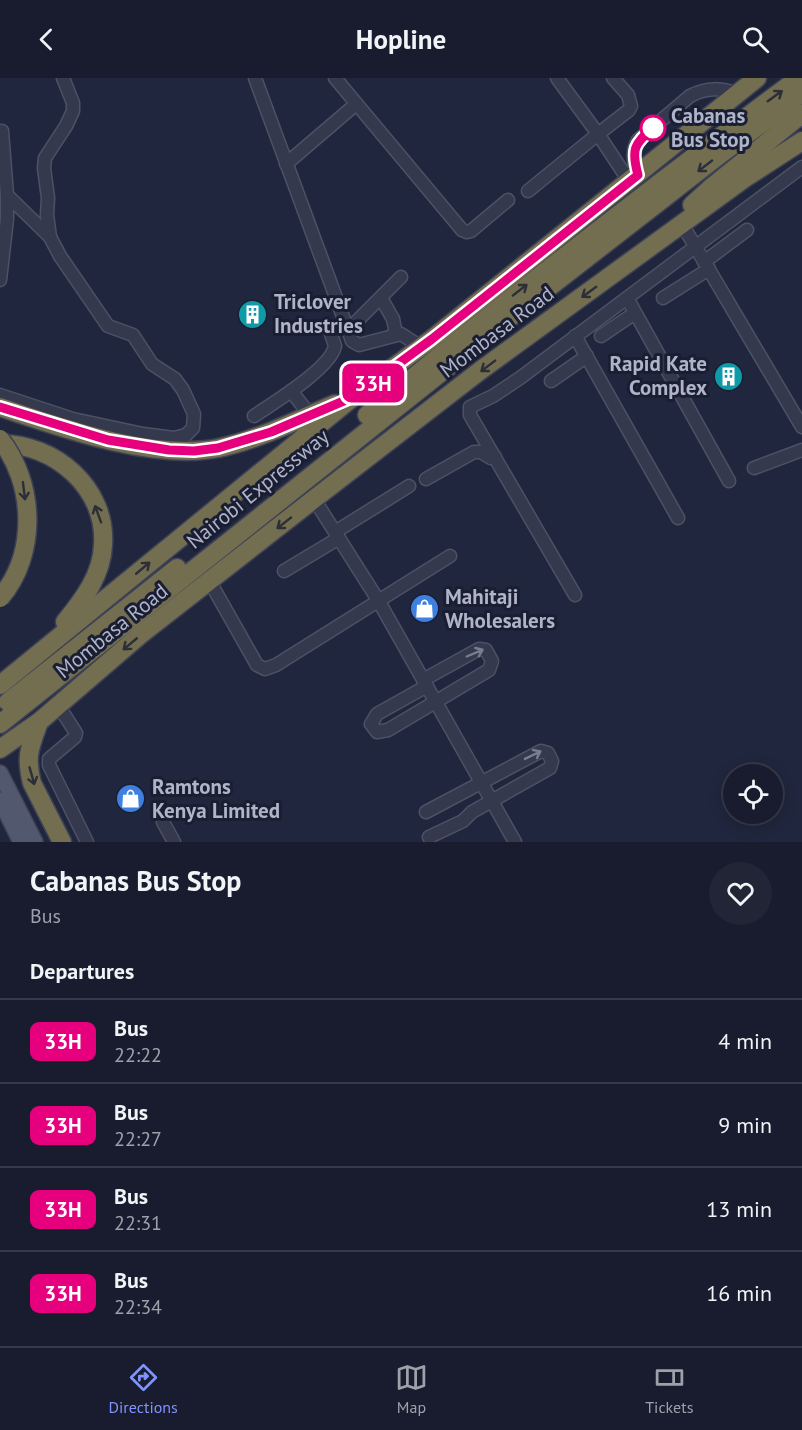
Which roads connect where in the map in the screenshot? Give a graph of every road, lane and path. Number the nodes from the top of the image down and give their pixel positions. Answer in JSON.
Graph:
{"nodes":[{"id":1,"x":63,"y":78,"type":"edge"},
{"id":2,"x":255,"y":78,"type":"edge"},
{"id":3,"x":335,"y":78,"type":"edge"},
{"id":4,"x":557,"y":78,"type":"edge"},
{"id":5,"x":613,"y":78,"type":"edge"},
{"id":6,"x":799,"y":78,"type":"edge"},
{"id":7,"x":744,"y":84,"type":"edge"},
{"id":8,"x":802,"y":93,"type":"edge"},
{"id":9,"x":355,"y":105,"type":"junction"},
{"id":10,"x":802,"y":114,"type":"edge"},
{"id":11,"x":1,"y":129,"type":"edge"},
{"id":12,"x":598,"y":134,"type":"junction"},
{"id":13,"x":802,"y":141,"type":"edge"},
{"id":14,"x":286,"y":164,"type":"junction"},
{"id":15,"x":802,"y":167,"type":"edge"},
{"id":16,"x":633,"y":178,"type":"junction"},
{"id":17,"x":528,"y":191,"type":"dead end"},
{"id":18,"x":7,"y":195,"type":"junction"},
{"id":19,"x":508,"y":200,"type":"dead end"},
{"id":20,"x":682,"y":224,"type":"junction"},
{"id":21,"x":747,"y":230,"type":"dead end"},
{"id":22,"x":51,"y":237,"type":"junction"},
{"id":23,"x":694,"y":247,"type":"junction"},
{"id":24,"x":636,"y":258,"type":"junction"},
{"id":25,"x":706,"y":266,"type":"junction"},
{"id":26,"x":401,"y":277,"type":"dead end"},
{"id":27,"x":0,"y":280,"type":"edge"},
{"id":28,"x":381,"y":298,"type":"junction"},
{"id":29,"x":627,"y":298,"type":"junction"},
{"id":30,"x":663,"y":298,"type":"dead end"},
{"id":31,"x":635,"y":313,"type":"junction"},
{"id":32,"x":329,"y":328,"type":"dead end"},
{"id":33,"x":348,"y":330,"type":"junction"},
{"id":34,"x":396,"y":334,"type":"junction"},
{"id":35,"x":575,"y":336,"type":"junction"},
{"id":36,"x":601,"y":336,"type":"dead end"},
{"id":37,"x":422,"y":347,"type":"junction"},
{"id":38,"x":587,"y":356,"type":"junction"},
{"id":39,"x":551,"y":381,"type":"dead end"},
{"id":40,"x":291,"y":391,"type":"junction"},
{"id":41,"x":454,"y":392,"type":"junction"},
{"id":42,"x":0,"y":395,"type":"edge"},
{"id":43,"x":353,"y":397,"type":"junction"},
{"id":44,"x":0,"y":407,"type":"edge"},
{"id":45,"x":469,"y":411,"type":"junction"},
{"id":46,"x":310,"y":415,"type":"junction"},
{"id":47,"x":254,"y":416,"type":"dead end"},
{"id":48,"x":802,"y":427,"type":"edge"},
{"id":49,"x":0,"y":439,"type":"edge"},
{"id":50,"x":0,"y":444,"type":"edge"},
{"id":51,"x":802,"y":450,"type":"edge"},
{"id":52,"x":495,"y":457,"type":"junction"},
{"id":53,"x":754,"y":468,"type":"dead end"},
{"id":54,"x":426,"y":479,"type":"dead end"},
{"id":55,"x":729,"y":481,"type":"dead end"},
{"id":56,"x":409,"y":486,"type":"dead end"},
{"id":57,"x":314,"y":499,"type":"junction"},
{"id":58,"x":678,"y":518,"type":"dead end"},
{"id":59,"x":337,"y":535,"type":"junction"},
{"id":60,"x":450,"y":556,"type":"dead end"},
{"id":61,"x":284,"y":571,"type":"dead end"},
{"id":62,"x":210,"y":582,"type":"junction"},
{"id":63,"x":575,"y":595,"type":"dead end"},
{"id":64,"x":0,"y":598,"type":"edge"},
{"id":65,"x":378,"y":600,"type":"junction"},
{"id":66,"x":36,"y":655,"type":"junction"},
{"id":67,"x":425,"y":684,"type":"junction"},
{"id":68,"x":0,"y":685,"type":"edge"},
{"id":69,"x":435,"y":701,"type":"junction"},
{"id":70,"x":58,"y":705,"type":"junction"},
{"id":71,"x":0,"y":709,"type":"edge"},
{"id":72,"x":40,"y":721,"type":"junction"},
{"id":73,"x":0,"y":724,"type":"edge"},
{"id":74,"x":0,"y":749,"type":"edge"},
{"id":75,"x":3,"y":778,"type":"edge"},
{"id":76,"x":481,"y":782,"type":"junction"},
{"id":77,"x":0,"y":800,"type":"edge"},
{"id":78,"x":492,"y":802,"type":"junction"},
{"id":79,"x":426,"y":812,"type":"dead end"},
{"id":80,"x":163,"y":822,"type":"dead end"},
{"id":81,"x":429,"y":837,"type":"dead end"},
{"id":82,"x":21,"y":842,"type":"edge"},
{"id":83,"x":35,"y":842,"type":"edge"},
{"id":84,"x":62,"y":842,"type":"edge"},
{"id":85,"x":87,"y":842,"type":"edge"},
{"id":86,"x":174,"y":842,"type":"edge"},
{"id":87,"x":515,"y":842,"type":"edge"}],
"edges":[{"from":1,"to":22,"type":"lane"},
{"from":2,"to":14,"type":"lane"},
{"from":3,"to":9,"type":"lane"},
{"from":4,"to":12,"type":"lane"},
{"from":5,"to":12,"type":"lane"},
{"from":71,"to":6,"type":"highway","name":"Nairobi Expressway","one_way":true},
{"from":7,"to":16,"type":"highway","name":"Mombasa Road"},
{"from":7,"to":16,"type":"lane","name":"Mombasa Road"},
{"from":8,"to":73,"type":"highway","name":"Nairobi Expressway","one_way":true},
{"from":9,"to":14,"type":"lane"},
{"from":9,"to":19,"type":"lane"},
{"from":10,"to":24,"type":"highway"},
{"from":11,"to":18,"type":"lane"},
{"from":12,"to":16,"type":"lane"},
{"from":12,"to":17,"type":"lane"},
{"from":13,"to":20,"type":"highway","name":"Mombasa Road"},
{"from":14,"to":33,"type":"lane"},
{"from":15,"to":23,"type":"lane"},
{"from":16,"to":37,"type":"highway","name":"Mombasa Road"},
{"from":18,"to":22,"type":"lane"},
{"from":18,"to":27,"type":"lane"},
{"from":20,"to":23,"type":"lane"},
{"from":20,"to":24,"type":"highway","name":"Mombasa Road"},
{"from":21,"to":25,"type":"lane"},
{"from":22,"to":42,"type":"lane"},
{"from":23,"to":25,"type":"lane"},
{"from":23,"to":29,"type":"lane"},
{"from":24,"to":41,"type":"highway","name":"Mombasa Road","one_way":true},
{"from":25,"to":30,"type":"lane"},
{"from":25,"to":48,"type":"lane"},
{"from":26,"to":28,"type":"lane"},
{"from":28,"to":33,"type":"lane"},
{"from":28,"to":34,"type":"lane"},
{"from":29,"to":31,"type":"lane"},
{"from":29,"to":35,"type":"lane"},
{"from":31,"to":36,"type":"lane"},
{"from":31,"to":55,"type":"lane"},
{"from":32,"to":40,"type":"lane"},
{"from":33,"to":34,"type":"lane"},
{"from":34,"to":37,"type":"lane"},
{"from":35,"to":38,"type":"lane"},
{"from":35,"to":45,"type":"lane"},
{"from":37,"to":43,"type":"highway","name":"Mombasa Road"},
{"from":38,"to":39,"type":"lane"},
{"from":38,"to":58,"type":"lane"},
{"from":40,"to":46,"type":"lane"},
{"from":40,"to":47,"type":"lane"},
{"from":41,"to":45,"type":"lane"},
{"from":41,"to":57,"type":"highway","name":"Mombasa Road"},
{"from":43,"to":46,"type":"highway"},
{"from":66,"to":43,"type":"highway","name":"Mombasa Road","one_way":true},
{"from":44,"to":46,"type":"highway"},
{"from":45,"to":52,"type":"lane"},
{"from":49,"to":64,"type":"highway","one_way":true,"bridge":true},
{"from":66,"to":50,"type":"highway","one_way":true},
{"from":51,"to":53,"type":"lane"},
{"from":52,"to":54,"type":"lane"},
{"from":52,"to":63,"type":"lane"},
{"from":56,"to":59,"type":"lane"},
{"from":57,"to":59,"type":"lane"},
{"from":57,"to":62,"type":"highway","name":"Mombasa Road","one_way":true},
{"from":59,"to":61,"type":"lane"},
{"from":59,"to":65,"type":"lane"},
{"from":60,"to":65,"type":"lane"},
{"from":62,"to":65,"type":"lane"},
{"from":62,"to":70,"type":"highway","name":"Mombasa Road","one_way":true},
{"from":65,"to":67,"type":"lane"},
{"from":66,"to":68,"type":"highway","name":"Mombasa Road"},
{"from":67,"to":69,"type":"lane"},
{"from":67,"to":69,"type":"lane"},
{"from":67,"to":69,"type":"lane","one_way":true},
{"from":69,"to":76,"type":"lane"},
{"from":70,"to":72,"type":"highway","name":"Mombasa Road"},
{"from":70,"to":85,"type":"lane"},
{"from":72,"to":74,"type":"highway","name":"Mombasa Road"},
{"from":72,"to":84,"type":"highway","one_way":true},
{"from":75,"to":83,"type":"main road"},
{"from":76,"to":78,"type":"lane"},
{"from":76,"to":78,"type":"lane","one_way":true},
{"from":76,"to":79,"type":"lane"},
{"from":77,"to":82,"type":"main road"},
{"from":78,"to":81,"type":"lane"},
{"from":78,"to":87,"type":"lane"},
{"from":80,"to":86,"type":"lane"}]}
